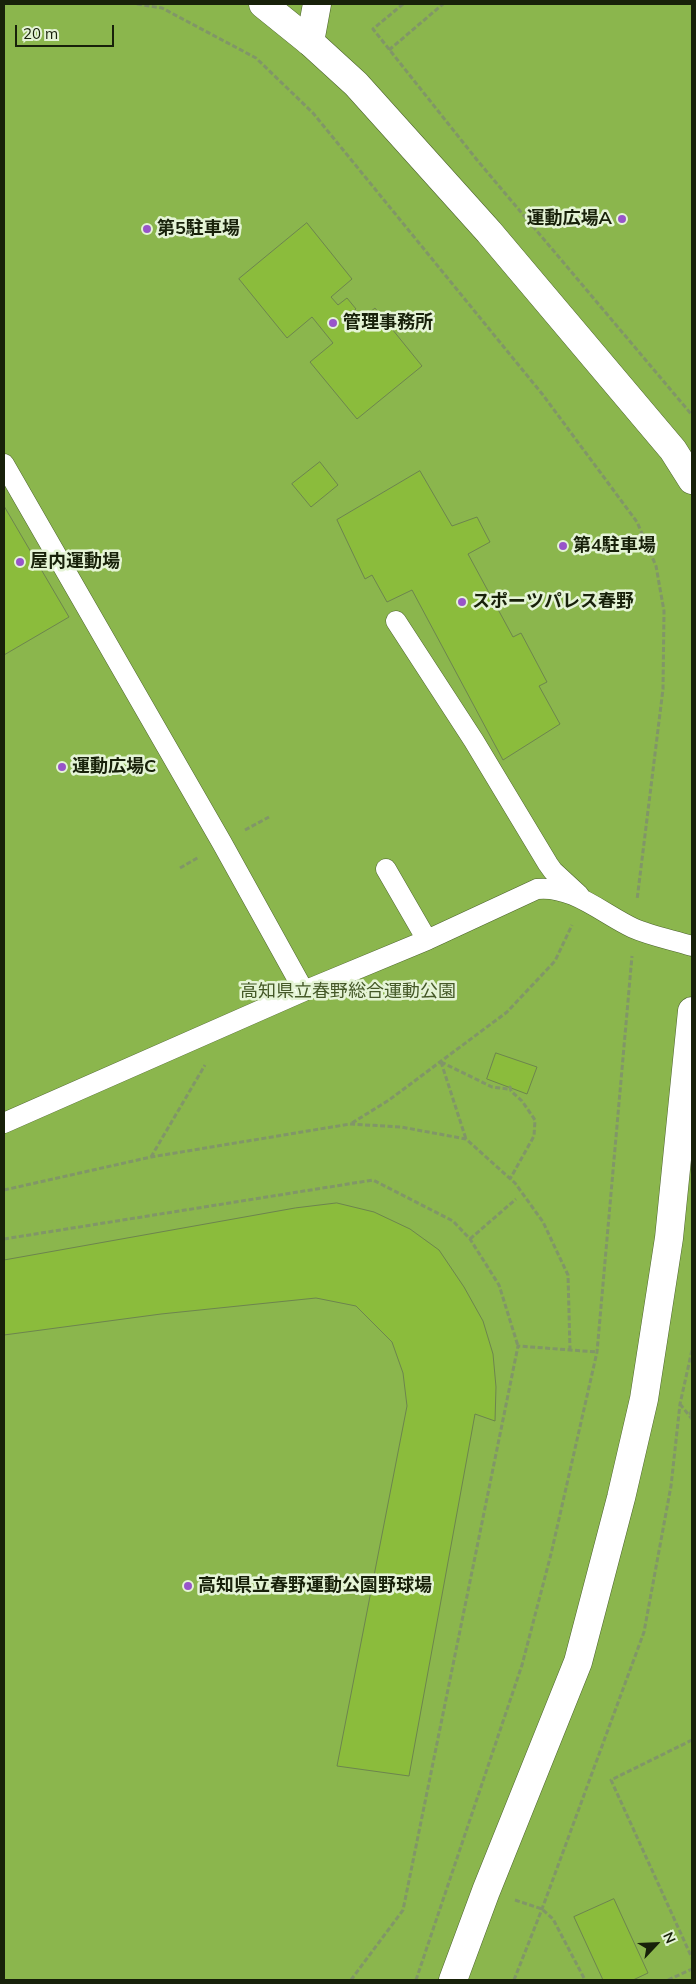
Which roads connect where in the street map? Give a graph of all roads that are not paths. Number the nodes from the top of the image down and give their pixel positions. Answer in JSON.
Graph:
{"nodes":[{"id":1,"x":263,"y":4,"type":"edge"},
{"id":2,"x":317,"y":4,"type":"edge"},
{"id":3,"x":310,"y":42,"type":"junction"},
{"id":4,"x":4,"y":464,"type":"edge"},
{"id":5,"x":692,"y":480,"type":"edge"},
{"id":6,"x":396,"y":621,"type":"dead end"},
{"id":7,"x":386,"y":869,"type":"dead end"},
{"id":8,"x":584,"y":899,"type":"junction"},
{"id":9,"x":427,"y":940,"type":"junction"},
{"id":10,"x":692,"y":946,"type":"edge"},
{"id":11,"x":304,"y":991,"type":"junction"},
{"id":12,"x":692,"y":1011,"type":"edge"},
{"id":13,"x":4,"y":1124,"type":"edge"},
{"id":14,"x":453,"y":1980,"type":"edge"}],
"edges":[{"from":1,"to":3,"type":"street"},
{"from":2,"to":3,"type":"street"},
{"from":3,"to":5,"type":"street"},
{"from":4,"to":11,"type":"lane"},
{"from":6,"to":8,"type":"lane"},
{"from":7,"to":9,"type":"lane"},
{"from":8,"to":9,"type":"lane"},
{"from":8,"to":10,"type":"lane"},
{"from":9,"to":11,"type":"lane"},
{"from":11,"to":13,"type":"lane"},
{"from":12,"to":14,"type":"street"}]}
